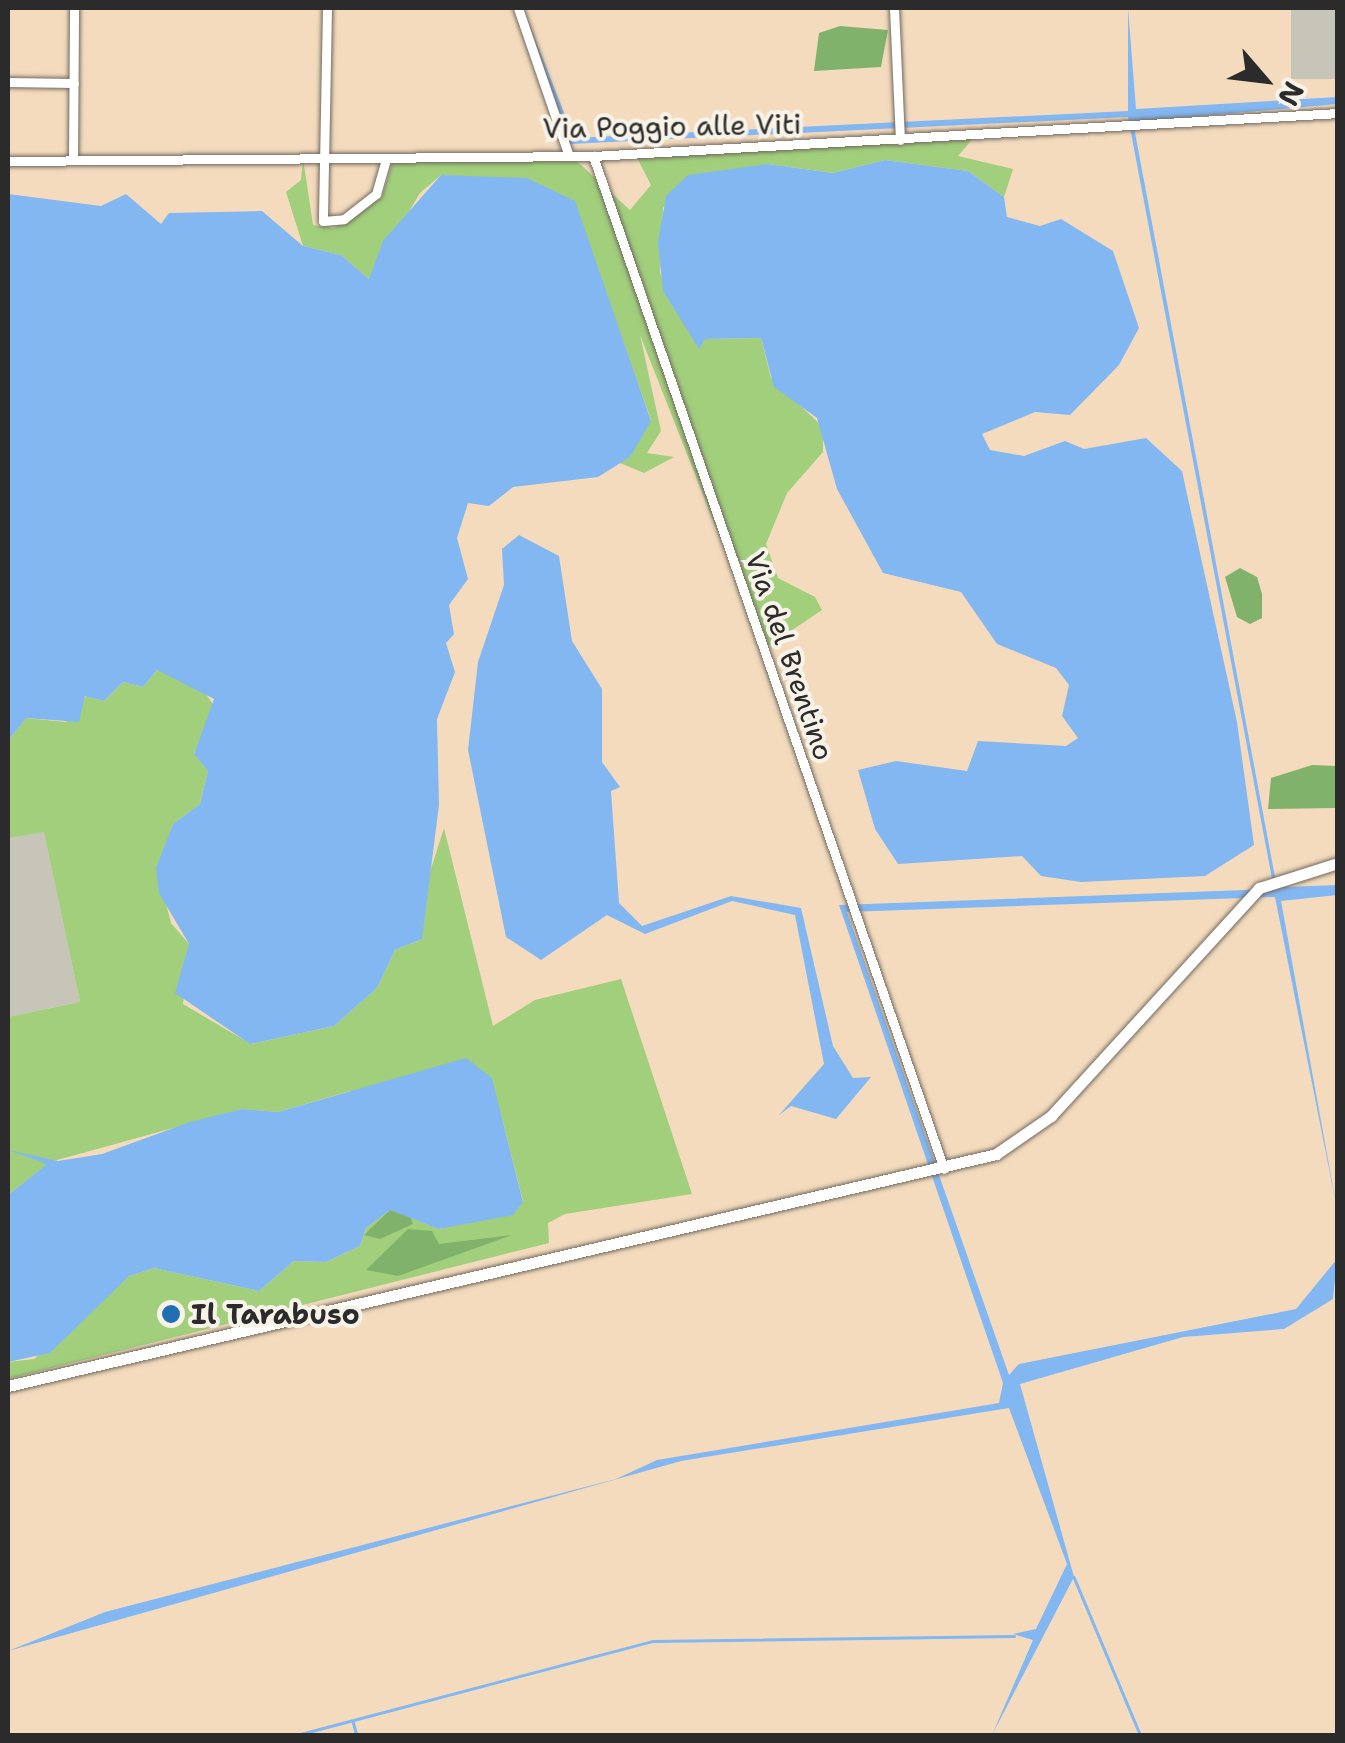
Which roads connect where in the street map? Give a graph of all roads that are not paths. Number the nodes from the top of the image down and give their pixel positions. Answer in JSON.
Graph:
{"nodes":[{"id":1,"x":74,"y":8,"type":"edge"},
{"id":2,"x":327,"y":8,"type":"edge"},
{"id":3,"x":518,"y":8,"type":"edge"},
{"id":4,"x":894,"y":8,"type":"edge"},
{"id":5,"x":8,"y":82,"type":"edge"},
{"id":6,"x":74,"y":83,"type":"junction"},
{"id":7,"x":1338,"y":113,"type":"edge"},
{"id":8,"x":900,"y":131,"type":"junction"},
{"id":9,"x":568,"y":153,"type":"junction"},
{"id":10,"x":593,"y":156,"type":"junction"},
{"id":11,"x":320,"y":158,"type":"junction"},
{"id":12,"x":386,"y":158,"type":"junction"},
{"id":13,"x":73,"y":160,"type":"junction"},
{"id":14,"x":8,"y":161,"type":"edge"},
{"id":15,"x":1338,"y":862,"type":"edge"},
{"id":16,"x":937,"y":1172,"type":"junction"},
{"id":17,"x":8,"y":1386,"type":"edge"}],
"edges":[{"from":1,"to":6,"type":"street"},
{"from":2,"to":11,"type":"street"},
{"from":3,"to":9,"type":"street"},
{"from":4,"to":8,"type":"street"},
{"from":5,"to":6,"type":"street"},
{"from":6,"to":13,"type":"street"},
{"from":7,"to":8,"type":"street","name":"Via Poggio alle Viti"},
{"from":8,"to":10,"type":"street","name":"Via Poggio alle Viti"},
{"from":9,"to":10,"type":"street","name":"Via Poggio alle Viti"},
{"from":9,"to":12,"type":"street","name":"Via Poggio alle Viti"},
{"from":10,"to":16,"type":"street","name":"Via del Brentino"},
{"from":11,"to":12,"type":"street","name":"Via Poggio alle Viti"},
{"from":11,"to":12,"type":"street"},
{"from":11,"to":13,"type":"street","name":"Via Poggio alle Viti"},
{"from":13,"to":14,"type":"street","name":"Via Poggio alle Viti"},
{"from":15,"to":16,"type":"street"},
{"from":16,"to":17,"type":"street"}]}
